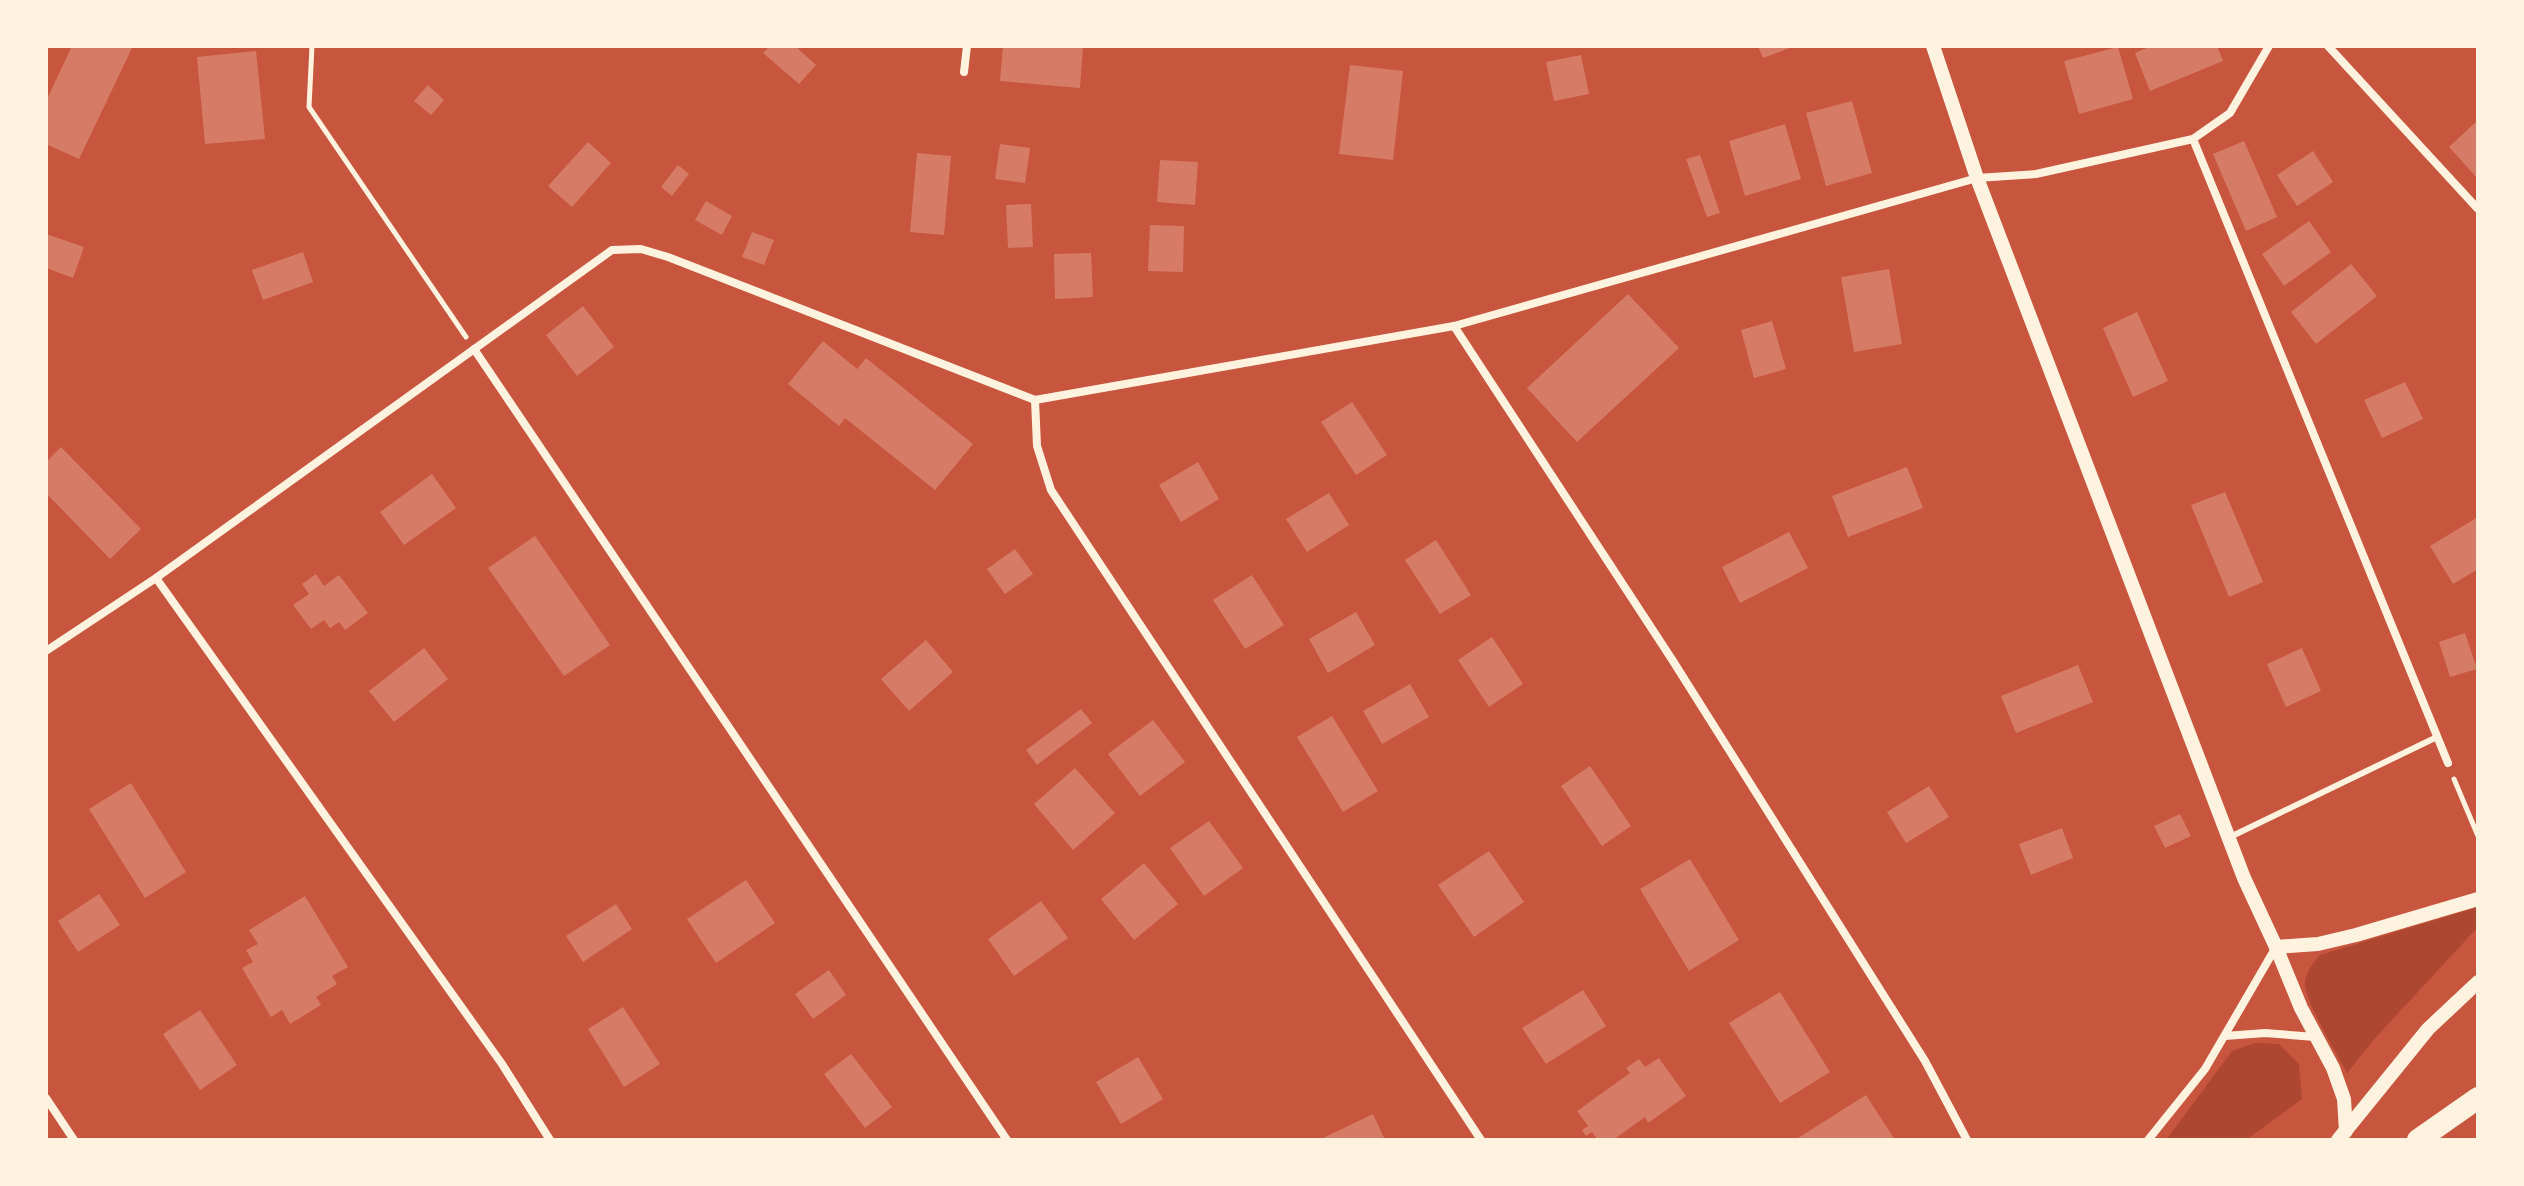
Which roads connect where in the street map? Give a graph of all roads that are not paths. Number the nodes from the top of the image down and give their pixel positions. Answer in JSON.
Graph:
{"nodes":[{"id":1,"x":967,"y":46,"type":"edge"},
{"id":2,"x":1933,"y":46,"type":"edge"},
{"id":3,"x":2269,"y":46,"type":"edge"},
{"id":4,"x":2328,"y":46,"type":"edge"},
{"id":5,"x":964,"y":72,"type":"dead end"},
{"id":6,"x":2193,"y":139,"type":"junction"},
{"id":7,"x":1977,"y":178,"type":"junction"},
{"id":8,"x":2478,"y":209,"type":"edge"},
{"id":9,"x":1454,"y":326,"type":"junction"},
{"id":10,"x":474,"y":349,"type":"junction"},
{"id":11,"x":1035,"y":400,"type":"junction"},
{"id":12,"x":156,"y":578,"type":"junction"},
{"id":13,"x":46,"y":651,"type":"edge"},
{"id":14,"x":2437,"y":737,"type":"junction"},
{"id":15,"x":2448,"y":763,"type":"road end"},
{"id":16,"x":2228,"y":838,"type":"junction"},
{"id":17,"x":2478,"y":899,"type":"edge"},
{"id":18,"x":2276,"y":947,"type":"junction"},
{"id":19,"x":2478,"y":982,"type":"edge"},
{"id":20,"x":2225,"y":1036,"type":"junction"},
{"id":21,"x":2317,"y":1037,"type":"junction"},
{"id":22,"x":46,"y":1098,"type":"edge"},
{"id":23,"x":2478,"y":1098,"type":"edge"},
{"id":24,"x":2342,"y":1135,"type":"edge"},
{"id":25,"x":74,"y":1140,"type":"edge"},
{"id":26,"x":550,"y":1140,"type":"edge"},
{"id":27,"x":1007,"y":1140,"type":"edge"},
{"id":28,"x":1481,"y":1140,"type":"edge"},
{"id":29,"x":1967,"y":1140,"type":"edge"},
{"id":30,"x":2148,"y":1140,"type":"edge"},
{"id":31,"x":2418,"y":1140,"type":"edge"}],
"edges":[{"from":1,"to":5,"type":"street"},
{"from":2,"to":7,"type":"street"},
{"from":3,"to":6,"type":"street"},
{"from":4,"to":8,"type":"street"},
{"from":6,"to":7,"type":"street"},
{"from":6,"to":14,"type":"street"},
{"from":7,"to":9,"type":"street"},
{"from":7,"to":16,"type":"street"},
{"from":9,"to":11,"type":"street"},
{"from":9,"to":29,"type":"street"},
{"from":10,"to":11,"type":"street"},
{"from":10,"to":12,"type":"street"},
{"from":10,"to":27,"type":"street"},
{"from":11,"to":28,"type":"street"},
{"from":12,"to":13,"type":"street"},
{"from":12,"to":26,"type":"street"},
{"from":14,"to":15,"type":"street"},
{"from":14,"to":16,"type":"lane"},
{"from":16,"to":18,"type":"street"},
{"from":17,"to":18,"type":"street"},
{"from":18,"to":20,"type":"street"},
{"from":18,"to":21,"type":"street"},
{"from":19,"to":24,"type":"street"},
{"from":20,"to":21,"type":"street"},
{"from":20,"to":30,"type":"street"},
{"from":21,"to":24,"type":"street"},
{"from":22,"to":25,"type":"street"},
{"from":23,"to":31,"type":"highway"}]}
